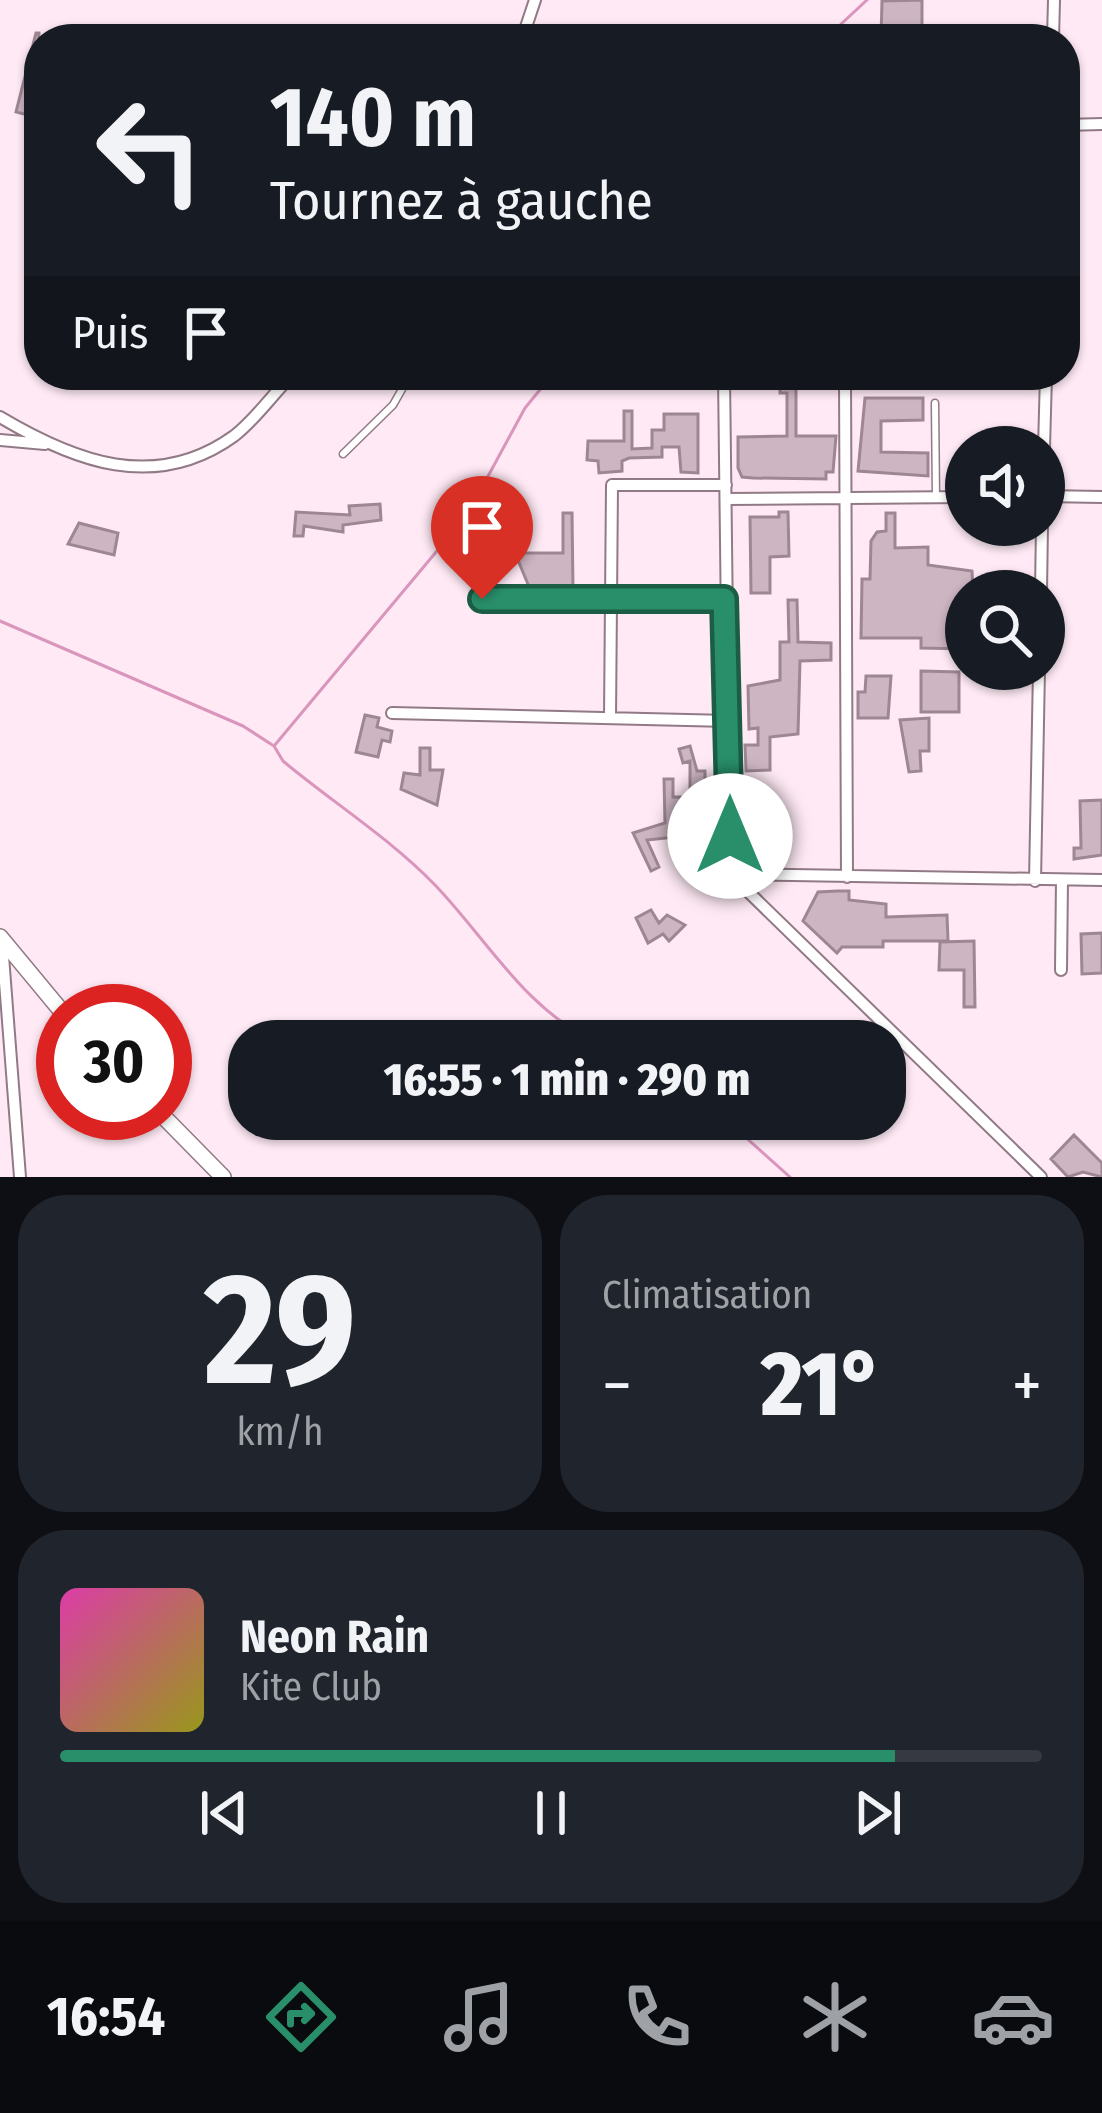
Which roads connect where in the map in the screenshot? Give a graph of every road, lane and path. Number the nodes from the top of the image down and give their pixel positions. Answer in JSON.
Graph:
{"nodes":[{"id":1,"x":277,"y":390,"type":"edge"},
{"id":2,"x":402,"y":390,"type":"edge"},
{"id":3,"x":724,"y":390,"type":"edge"},
{"id":4,"x":845,"y":390,"type":"edge"},
{"id":5,"x":1046,"y":390,"type":"edge"},
{"id":6,"x":934,"y":403,"type":"dead end"},
{"id":7,"x":0,"y":417,"type":"edge"},
{"id":8,"x":1045,"y":426,"type":"edge"},
{"id":9,"x":0,"y":440,"type":"edge"},
{"id":10,"x":48,"y":444,"type":"junction"},
{"id":11,"x":343,"y":454,"type":"dead end"},
{"id":12,"x":726,"y":484,"type":"junction"},
{"id":13,"x":1065,"y":496,"type":"edge"},
{"id":14,"x":1102,"y":497,"type":"edge"},
{"id":15,"x":936,"y":498,"type":"junction"},
{"id":16,"x":945,"y":498,"type":"edge"},
{"id":17,"x":844,"y":499,"type":"junction"},
{"id":18,"x":726,"y":500,"type":"junction"},
{"id":19,"x":611,"y":598,"type":"junction"},
{"id":20,"x":482,"y":599,"type":"dead end"},
{"id":21,"x":724,"y":599,"type":"junction"},
{"id":22,"x":1039,"y":690,"type":"edge"},
{"id":23,"x":392,"y":713,"type":"dead end"},
{"id":24,"x":610,"y":718,"type":"junction"},
{"id":25,"x":729,"y":721,"type":"junction"},
{"id":26,"x":730,"y":874,"type":"junction"},
{"id":27,"x":848,"y":877,"type":"junction"},
{"id":28,"x":1062,"y":880,"type":"junction"},
{"id":29,"x":1102,"y":880,"type":"edge"},
{"id":30,"x":1035,"y":881,"type":"junction"},
{"id":31,"x":1,"y":939,"type":"edge"},
{"id":32,"x":1061,"y":970,"type":"dead end"},
{"id":33,"x":39,"y":984,"type":"edge"},
{"id":34,"x":187,"y":1140,"type":"edge"},
{"id":35,"x":20,"y":1177,"type":"edge"},
{"id":36,"x":223,"y":1177,"type":"edge"},
{"id":37,"x":1041,"y":1177,"type":"edge"}],
"edges":[{"from":1,"to":10,"type":"street"},
{"from":2,"to":11,"type":"lane"},
{"from":3,"to":12,"type":"street"},
{"from":4,"to":17,"type":"street"},
{"from":5,"to":8,"type":"street"},
{"from":6,"to":15,"type":"lane"},
{"from":7,"to":10,"type":"street"},
{"from":9,"to":10,"type":"street"},
{"from":12,"to":18,"type":"street"},
{"from":12,"to":19,"type":"street"},
{"from":13,"to":14,"type":"street"},
{"from":15,"to":16,"type":"street"},
{"from":15,"to":17,"type":"street"},
{"from":17,"to":18,"type":"street"},
{"from":17,"to":27,"type":"street"},
{"from":18,"to":21,"type":"street"},
{"from":19,"to":20,"type":"street"},
{"from":19,"to":21,"type":"street"},
{"from":19,"to":24,"type":"street"},
{"from":21,"to":25,"type":"street"},
{"from":22,"to":30,"type":"street"},
{"from":23,"to":24,"type":"street"},
{"from":24,"to":25,"type":"street"},
{"from":25,"to":26,"type":"street"},
{"from":26,"to":27,"type":"street"},
{"from":26,"to":37,"type":"street"},
{"from":27,"to":30,"type":"street"},
{"from":28,"to":29,"type":"street"},
{"from":28,"to":30,"type":"street"},
{"from":28,"to":32,"type":"street"},
{"from":31,"to":33,"type":"street"},
{"from":31,"to":35,"type":"street"},
{"from":34,"to":36,"type":"street"}]}
